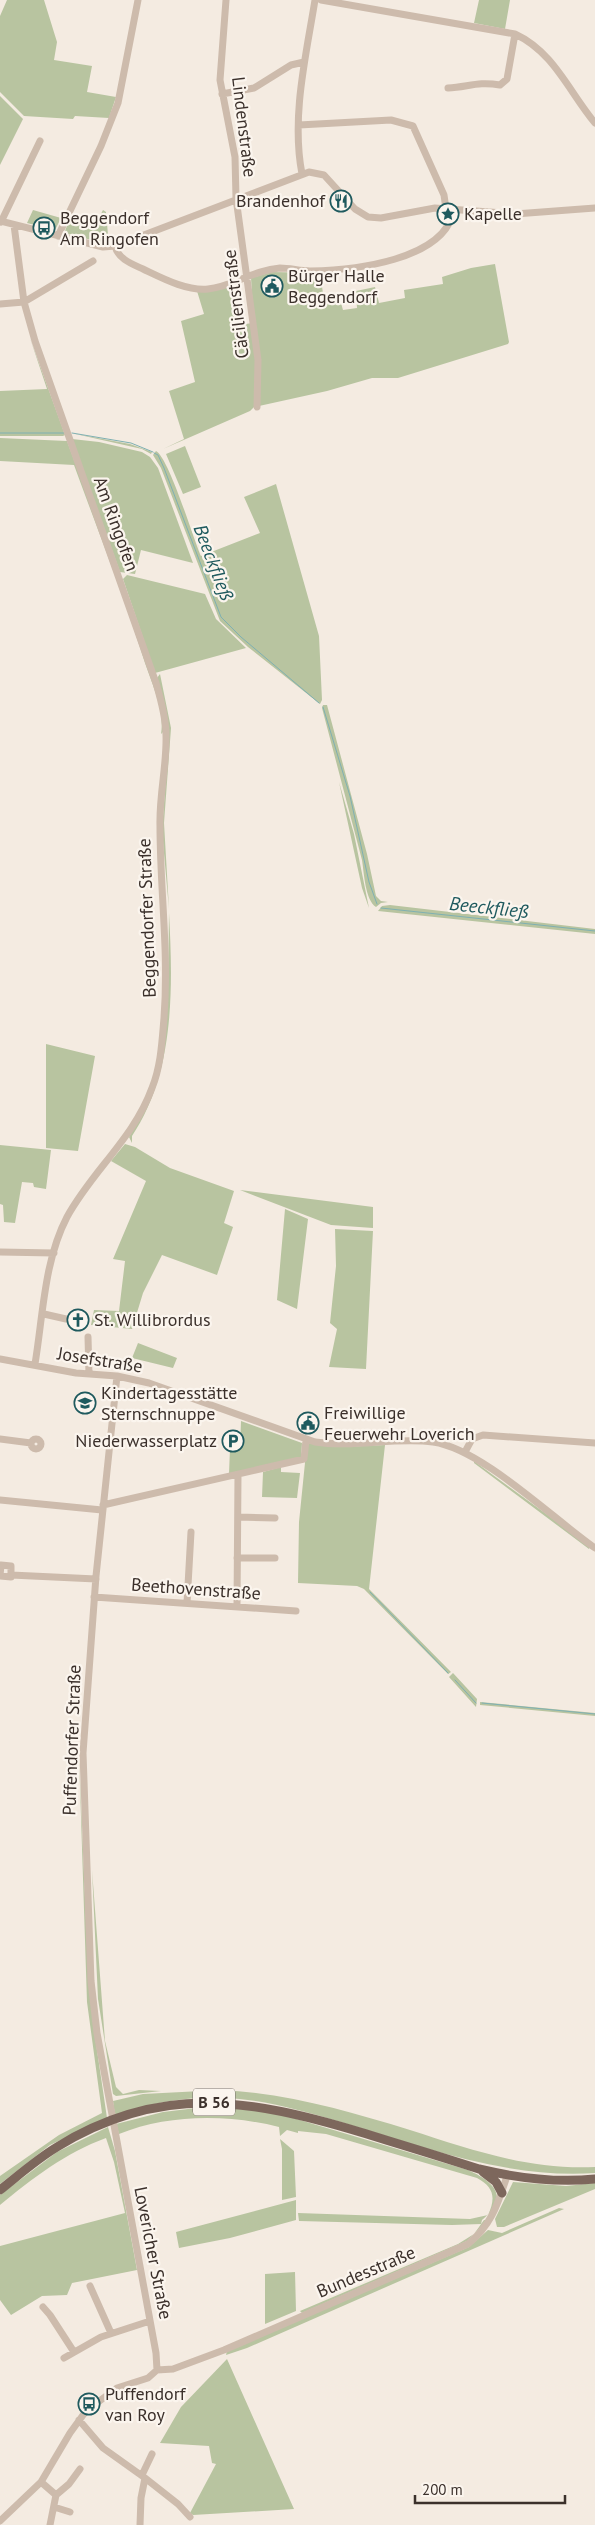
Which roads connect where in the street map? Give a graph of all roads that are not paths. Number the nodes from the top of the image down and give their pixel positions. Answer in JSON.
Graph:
{"nodes":[{"id":1,"x":138,"y":0,"type":"edge"},
{"id":2,"x":226,"y":0,"type":"edge"},
{"id":3,"x":315,"y":0,"type":"edge"},
{"id":4,"x":321,"y":0,"type":"edge"},
{"id":5,"x":515,"y":34,"type":"junction"},
{"id":6,"x":304,"y":62,"type":"junction"},
{"id":7,"x":448,"y":88,"type":"dead end"},
{"id":8,"x":222,"y":94,"type":"junction"},
{"id":9,"x":595,"y":123,"type":"edge"},
{"id":10,"x":299,"y":125,"type":"junction"},
{"id":11,"x":40,"y":141,"type":"dead end"},
{"id":12,"x":302,"y":174,"type":"junction"},
{"id":13,"x":236,"y":198,"type":"junction"},
{"id":14,"x":595,"y":208,"type":"edge"},
{"id":15,"x":446,"y":209,"type":"junction"},
{"id":16,"x":454,"y":210,"type":"junction"},
{"id":17,"x":0,"y":222,"type":"edge"},
{"id":18,"x":14,"y":225,"type":"junction"},
{"id":19,"x":58,"y":236,"type":"junction"},
{"id":20,"x":115,"y":246,"type":"junction"},
{"id":21,"x":93,"y":261,"type":"dead end"},
{"id":22,"x":248,"y":275,"type":"junction"},
{"id":23,"x":24,"y":302,"type":"junction"},
{"id":24,"x":0,"y":304,"type":"edge"},
{"id":25,"x":257,"y":407,"type":"dead end"},
{"id":26,"x":165,"y":760,"type":"joint"},
{"id":27,"x":0,"y":1252,"type":"edge"},
{"id":28,"x":54,"y":1252,"type":"junction"},
{"id":29,"x":44,"y":1314,"type":"junction"},
{"id":30,"x":66,"y":1319,"type":"dead end"},
{"id":31,"x":88,"y":1337,"type":"dead end"},
{"id":32,"x":0,"y":1359,"type":"edge"},
{"id":33,"x":35,"y":1364,"type":"junction"},
{"id":34,"x":89,"y":1374,"type":"junction"},
{"id":35,"x":117,"y":1376,"type":"junction"},
{"id":36,"x":0,"y":1439,"type":"edge"},
{"id":37,"x":306,"y":1440,"type":"junction"},
{"id":38,"x":31,"y":1443,"type":"dead end"},
{"id":39,"x":595,"y":1443,"type":"edge"},
{"id":40,"x":465,"y":1452,"type":"junction"},
{"id":41,"x":238,"y":1475,"type":"junction"},
{"id":42,"x":0,"y":1500,"type":"edge"},
{"id":43,"x":102,"y":1508,"type":"junction"},
{"id":44,"x":238,"y":1517,"type":"junction"},
{"id":45,"x":275,"y":1518,"type":"dead end"},
{"id":46,"x":191,"y":1532,"type":"dead end"},
{"id":47,"x":595,"y":1548,"type":"edge"},
{"id":48,"x":238,"y":1558,"type":"junction"},
{"id":49,"x":275,"y":1558,"type":"dead end"},
{"id":50,"x":0,"y":1567,"type":"edge"},
{"id":51,"x":96,"y":1579,"type":"junction"},
{"id":52,"x":94,"y":1597,"type":"junction"},
{"id":53,"x":187,"y":1603,"type":"junction"},
{"id":54,"x":238,"y":1606,"type":"junction"},
{"id":55,"x":296,"y":1611,"type":"dead end"},
{"id":56,"x":116,"y":2142,"type":"joint"},
{"id":57,"x":479,"y":2169,"type":"junction"},
{"id":58,"x":507,"y":2176,"type":"junction"},
{"id":59,"x":595,"y":2178,"type":"edge"},
{"id":60,"x":0,"y":2190,"type":"edge"},
{"id":61,"x":502,"y":2193,"type":"junction"},
{"id":62,"x":90,"y":2286,"type":"dead end"},
{"id":63,"x":43,"y":2307,"type":"dead end"},
{"id":64,"x":150,"y":2321,"type":"junction"},
{"id":65,"x":111,"y":2333,"type":"junction"},
{"id":66,"x":74,"y":2352,"type":"junction"},
{"id":67,"x":64,"y":2358,"type":"dead end"},
{"id":68,"x":157,"y":2370,"type":"junction"},
{"id":69,"x":78,"y":2420,"type":"junction"},
{"id":70,"x":152,"y":2454,"type":"dead end"},
{"id":71,"x":80,"y":2469,"type":"dead end"},
{"id":72,"x":144,"y":2477,"type":"junction"},
{"id":73,"x":41,"y":2482,"type":"junction"},
{"id":74,"x":56,"y":2495,"type":"junction"},
{"id":75,"x":54,"y":2507,"type":"junction"},
{"id":76,"x":70,"y":2512,"type":"dead end"},
{"id":77,"x":190,"y":2517,"type":"dead end"},
{"id":78,"x":0,"y":2521,"type":"edge"},
{"id":79,"x":50,"y":2525,"type":"edge"},
{"id":80,"x":140,"y":2525,"type":"edge"}],
"edges":[{"from":1,"to":19,"type":"street"},
{"from":2,"to":8,"type":"street","name":"Lindenstraße"},
{"from":3,"to":6,"type":"street"},
{"from":4,"to":5,"type":"street"},
{"from":5,"to":7,"type":"street"},
{"from":5,"to":9,"type":"street"},
{"from":6,"to":8,"type":"street"},
{"from":6,"to":10,"type":"street"},
{"from":8,"to":13,"type":"street","name":"Lindenstraße"},
{"from":10,"to":12,"type":"street"},
{"from":10,"to":15,"type":"street"},
{"from":11,"to":17,"type":"street"},
{"from":12,"to":13,"type":"street"},
{"from":12,"to":15,"type":"street"},
{"from":13,"to":20,"type":"street"},
{"from":13,"to":22,"type":"street","name":"Cäcilienstraße"},
{"from":14,"to":16,"type":"street"},
{"from":15,"to":16,"type":"street"},
{"from":16,"to":22,"type":"street"},
{"from":17,"to":18,"type":"street"},
{"from":18,"to":19,"type":"street"},
{"from":18,"to":23,"type":"street","name":"Am Ringofen"},
{"from":19,"to":20,"type":"street"},
{"from":20,"to":22,"type":"street"},
{"from":21,"to":23,"type":"street"},
{"from":22,"to":25,"type":"street","name":"Cäcilienstraße"},
{"from":23,"to":24,"type":"street"},
{"from":23,"to":26,"type":"street","name":"Am Ringofen"},
{"from":26,"to":28,"type":"street","name":"Beggendorfer Straße"},
{"from":27,"to":28,"type":"street"},
{"from":28,"to":29,"type":"street","name":"Beggendorfer Straße"},
{"from":29,"to":30,"type":"street"},
{"from":29,"to":33,"type":"street","name":"Beggendorfer Straße"},
{"from":31,"to":34,"type":"street"},
{"from":32,"to":33,"type":"street","name":"Josefstraße"},
{"from":33,"to":34,"type":"street","name":"Josefstraße"},
{"from":34,"to":35,"type":"street","name":"Josefstraße"},
{"from":35,"to":37,"type":"street","name":"Josefstraße"},
{"from":35,"to":43,"type":"street","name":"Puffendorfer Straße"},
{"from":36,"to":38,"type":"street"},
{"from":37,"to":40,"type":"street","name":"Josefstraße"},
{"from":37,"to":41,"type":"street"},
{"from":39,"to":40,"type":"street"},
{"from":40,"to":47,"type":"street","name":"Josefstraße"},
{"from":41,"to":43,"type":"street"},
{"from":41,"to":44,"type":"street"},
{"from":42,"to":43,"type":"street"},
{"from":43,"to":51,"type":"street","name":"Puffendorfer Straße"},
{"from":44,"to":45,"type":"street"},
{"from":44,"to":48,"type":"street"},
{"from":46,"to":53,"type":"street"},
{"from":48,"to":49,"type":"street"},
{"from":48,"to":54,"type":"street"},
{"from":50,"to":51,"type":"street"},
{"from":51,"to":52,"type":"street","name":"Puffendorfer Straße"},
{"from":52,"to":53,"type":"street","name":"Beethovenstraße"},
{"from":52,"to":56,"type":"street","name":"Puffendorfer Straße"},
{"from":53,"to":54,"type":"street","name":"Beethovenstraße"},
{"from":54,"to":55,"type":"street","name":"Beethovenstraße"},
{"from":56,"to":64,"type":"street","name":"Lovericher Straße"},
{"from":57,"to":58,"type":"main road","number":"B 56"},
{"from":57,"to":60,"type":"main road","number":"B 56"},
{"from":57,"to":61,"type":"main road"},
{"from":58,"to":59,"type":"main road","number":"B 56"},
{"from":58,"to":61,"type":"street"},
{"from":61,"to":68,"type":"street","name":"Bundesstraße"},
{"from":62,"to":65,"type":"street"},
{"from":63,"to":66,"type":"street"},
{"from":64,"to":65,"type":"street"},
{"from":64,"to":68,"type":"street","name":"Lovericher Straße"},
{"from":65,"to":66,"type":"street"},
{"from":66,"to":67,"type":"street"},
{"from":68,"to":69,"type":"street"},
{"from":69,"to":72,"type":"street"},
{"from":69,"to":73,"type":"street"},
{"from":70,"to":72,"type":"street"},
{"from":71,"to":74,"type":"street"},
{"from":72,"to":77,"type":"street"},
{"from":72,"to":80,"type":"street"},
{"from":73,"to":74,"type":"street"},
{"from":73,"to":78,"type":"street"},
{"from":74,"to":75,"type":"street"},
{"from":75,"to":76,"type":"street"},
{"from":75,"to":79,"type":"street"}]}
